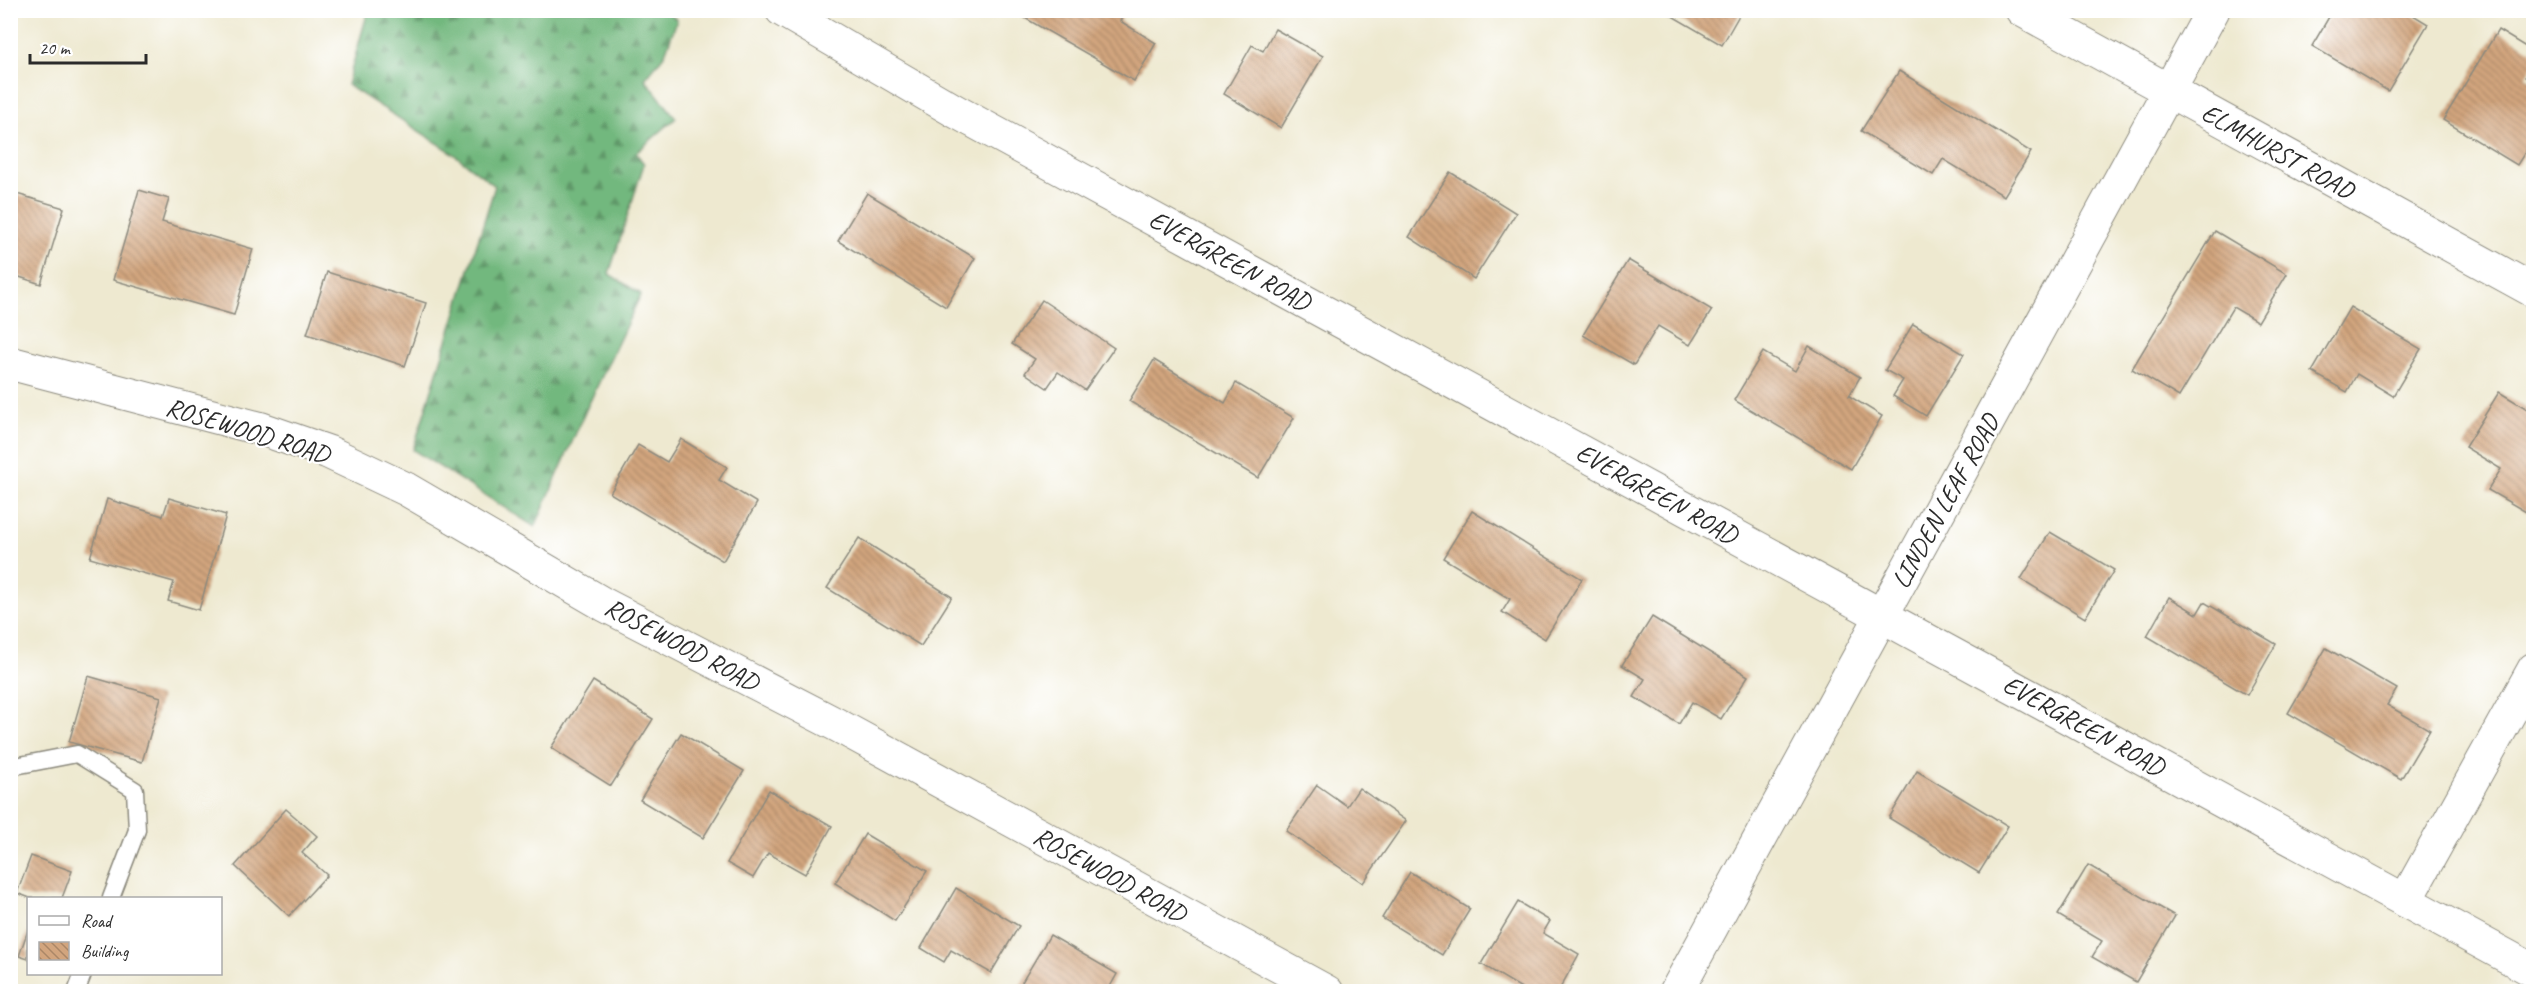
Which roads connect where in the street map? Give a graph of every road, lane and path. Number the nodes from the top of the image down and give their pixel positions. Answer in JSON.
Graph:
{"nodes":[{"id":1,"x":782,"y":10,"type":"edge"},
{"id":2,"x":2022,"y":10,"type":"edge"},
{"id":3,"x":2213,"y":10,"type":"edge"},
{"id":4,"x":2169,"y":90,"type":"junction"},
{"id":5,"x":2534,"y":291,"type":"edge"},
{"id":6,"x":10,"y":363,"type":"edge"},
{"id":7,"x":1882,"y":615,"type":"junction"},
{"id":8,"x":2534,"y":669,"type":"edge"},
{"id":9,"x":10,"y":767,"type":"edge"},
{"id":10,"x":111,"y":897,"type":"edge"},
{"id":11,"x":2405,"y":901,"type":"junction"},
{"id":12,"x":2534,"y":971,"type":"edge"},
{"id":13,"x":83,"y":975,"type":"edge"},
{"id":14,"x":76,"y":992,"type":"edge"},
{"id":15,"x":1327,"y":992,"type":"edge"},
{"id":16,"x":1676,"y":992,"type":"edge"}],
"edges":[{"from":1,"to":7,"type":"street","name":"EVERGREEN ROAD"},
{"from":2,"to":4,"type":"street","name":"ELMHURST ROAD"},
{"from":3,"to":4,"type":"street","name":"LINDEN LEAF ROAD"},
{"from":4,"to":5,"type":"street","name":"ELMHURST ROAD"},
{"from":4,"to":7,"type":"street","name":"LINDEN LEAF ROAD"},
{"from":6,"to":15,"type":"street","name":"ROSEWOOD ROAD"},
{"from":7,"to":11,"type":"street","name":"EVERGREEN ROAD"},
{"from":7,"to":16,"type":"street","name":"LINDEN LEAF ROAD"},
{"from":8,"to":11,"type":"street"},
{"from":9,"to":10,"type":"lane"},
{"from":11,"to":12,"type":"street","name":"EVERGREEN ROAD"},
{"from":13,"to":14,"type":"lane"}]}
